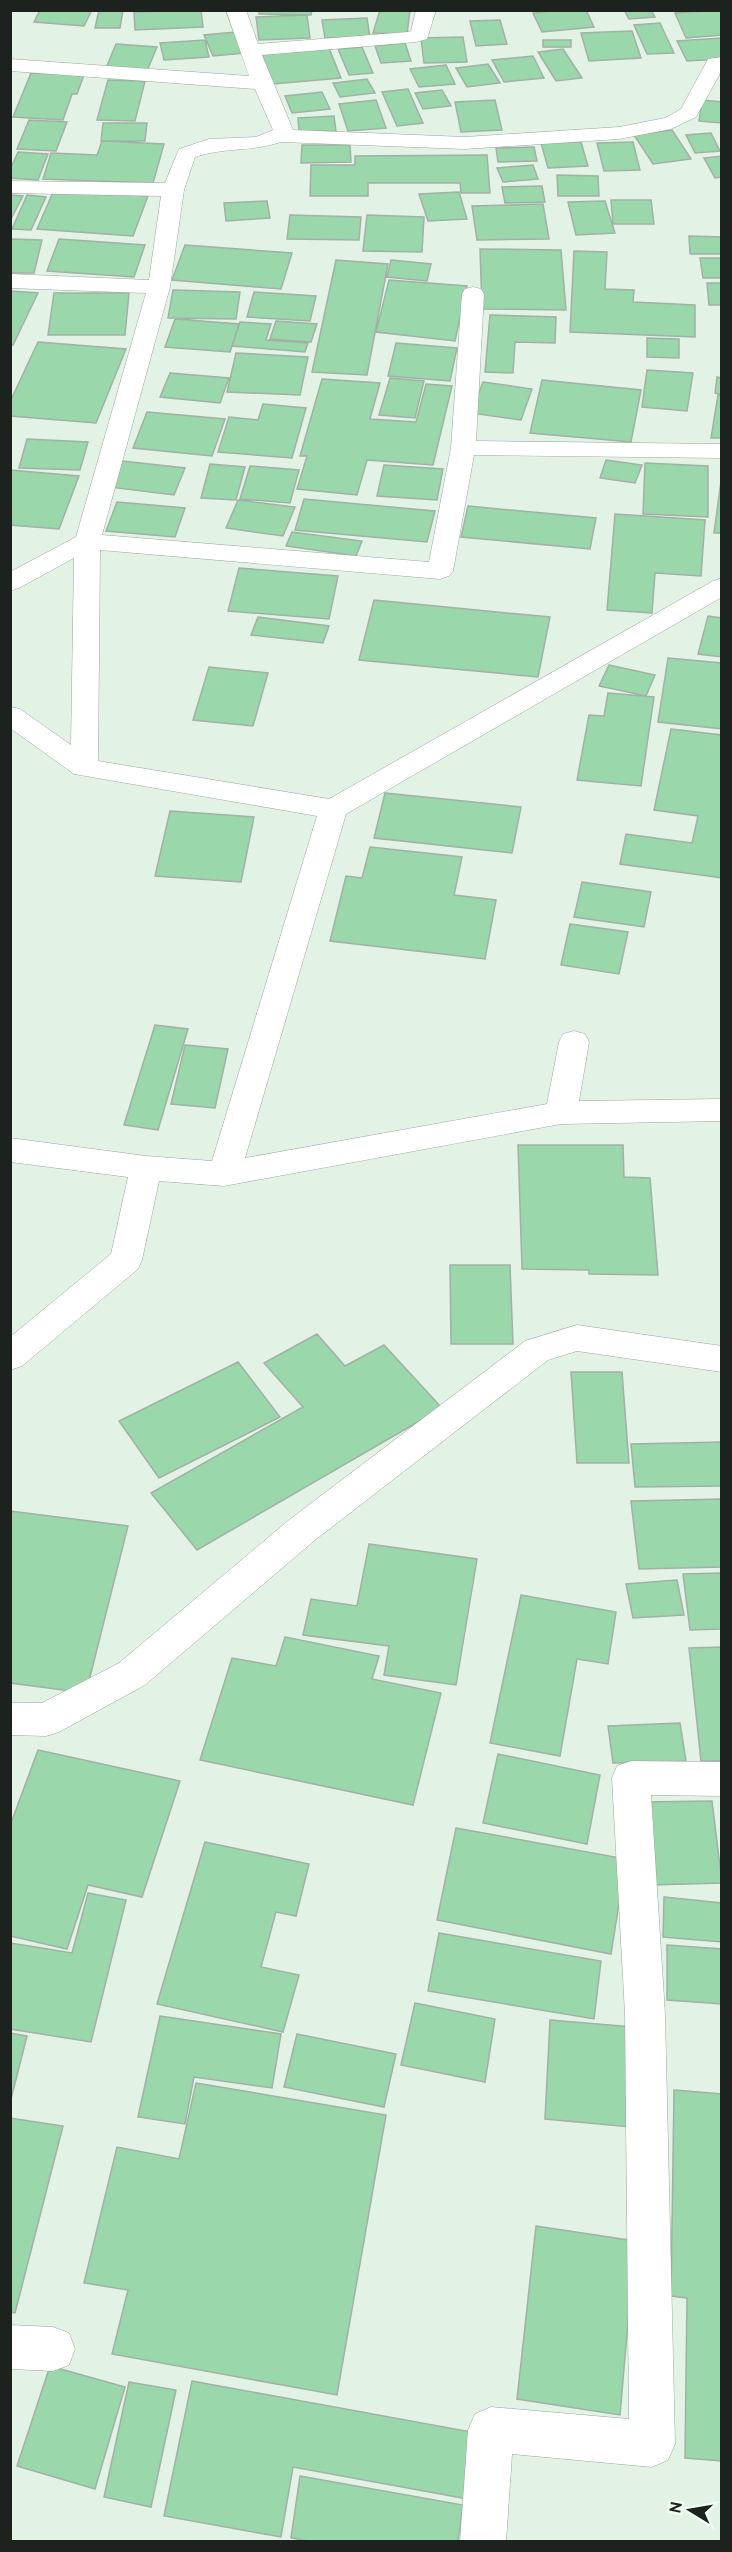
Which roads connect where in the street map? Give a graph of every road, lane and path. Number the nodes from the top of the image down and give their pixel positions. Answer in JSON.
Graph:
{"nodes":[{"id":1,"x":236,"y":10,"type":"edge"},
{"id":2,"x":426,"y":10,"type":"edge"},
{"id":3,"x":252,"y":50,"type":"junction"},
{"id":4,"x":722,"y":63,"type":"edge"},
{"id":5,"x":10,"y":65,"type":"edge"},
{"id":6,"x":262,"y":83,"type":"junction"},
{"id":7,"x":279,"y":136,"type":"junction"},
{"id":8,"x":10,"y":186,"type":"edge"},
{"id":9,"x":173,"y":190,"type":"junction"},
{"id":10,"x":10,"y":281,"type":"edge"},
{"id":11,"x":159,"y":287,"type":"junction"},
{"id":12,"x":473,"y":294,"type":"dead end"},
{"id":13,"x":463,"y":448,"type":"junction"},
{"id":14,"x":722,"y":451,"type":"edge"},
{"id":15,"x":87,"y":541,"type":"junction"},
{"id":16,"x":10,"y":583,"type":"edge"},
{"id":17,"x":722,"y":586,"type":"edge"},
{"id":18,"x":10,"y":715,"type":"edge"},
{"id":19,"x":84,"y":768,"type":"junction"},
{"id":20,"x":333,"y":809,"type":"junction"},
{"id":21,"x":574,"y":1042,"type":"dead end"},
{"id":22,"x":722,"y":1110,"type":"edge"},
{"id":23,"x":561,"y":1113,"type":"junction"},
{"id":24,"x":10,"y":1150,"type":"edge"},
{"id":25,"x":146,"y":1168,"type":"junction"},
{"id":26,"x":224,"y":1174,"type":"junction"},
{"id":27,"x":10,"y":1356,"type":"edge"},
{"id":28,"x":722,"y":1359,"type":"edge"},
{"id":29,"x":10,"y":1719,"type":"edge"},
{"id":30,"x":722,"y":1779,"type":"edge"},
{"id":31,"x":10,"y":2347,"type":"edge"},
{"id":32,"x":53,"y":2349,"type":"dead end"},
{"id":33,"x":483,"y":2541,"type":"edge"}],
"edges":[{"from":1,"to":3,"type":"street"},
{"from":2,"to":3,"type":"street"},
{"from":3,"to":6,"type":"street"},
{"from":4,"to":7,"type":"street"},
{"from":5,"to":6,"type":"street"},
{"from":6,"to":7,"type":"street"},
{"from":7,"to":9,"type":"street"},
{"from":8,"to":9,"type":"street"},
{"from":9,"to":11,"type":"street"},
{"from":10,"to":11,"type":"street"},
{"from":11,"to":15,"type":"street"},
{"from":12,"to":13,"type":"street"},
{"from":13,"to":14,"type":"street"},
{"from":13,"to":15,"type":"street"},
{"from":15,"to":16,"type":"street"},
{"from":15,"to":19,"type":"street"},
{"from":17,"to":20,"type":"street"},
{"from":18,"to":19,"type":"street"},
{"from":19,"to":20,"type":"street"},
{"from":20,"to":26,"type":"street"},
{"from":21,"to":23,"type":"street"},
{"from":22,"to":23,"type":"street"},
{"from":23,"to":26,"type":"street"},
{"from":24,"to":25,"type":"street"},
{"from":25,"to":26,"type":"street"},
{"from":25,"to":27,"type":"street"},
{"from":28,"to":29,"type":"street"},
{"from":30,"to":33,"type":"street"},
{"from":31,"to":32,"type":"street"}]}
